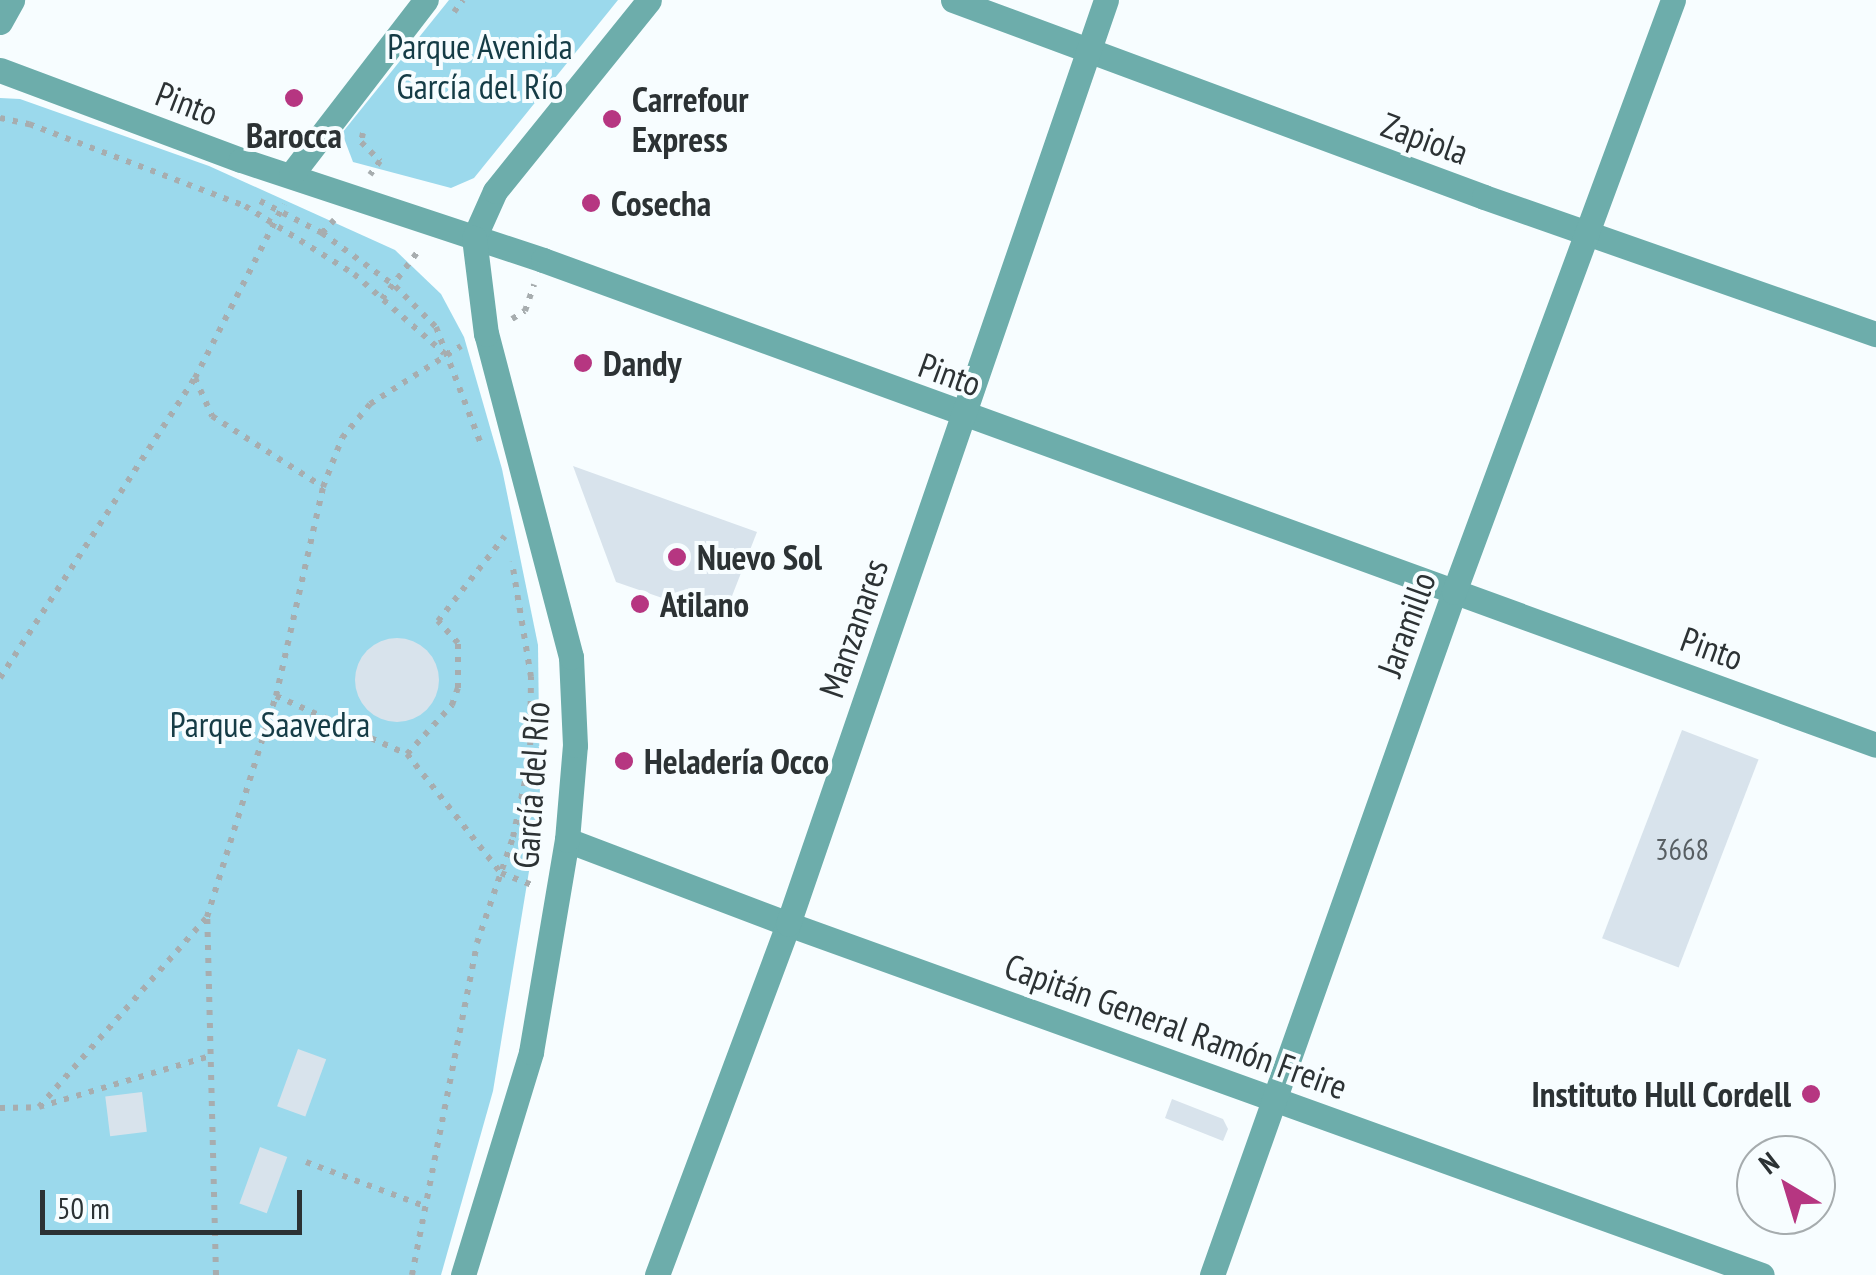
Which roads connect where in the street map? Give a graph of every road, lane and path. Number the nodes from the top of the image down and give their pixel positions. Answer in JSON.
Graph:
{"nodes":[{"id":1,"x":12,"y":0,"type":"edge"},
{"id":2,"x":426,"y":0,"type":"edge"},
{"id":3,"x":650,"y":0,"type":"edge"},
{"id":4,"x":952,"y":0,"type":"edge"},
{"id":5,"x":1106,"y":0,"type":"edge"},
{"id":6,"x":1674,"y":0,"type":"edge"},
{"id":7,"x":0,"y":22,"type":"edge"},
{"id":8,"x":1088,"y":52,"type":"junction"},
{"id":9,"x":0,"y":70,"type":"edge"},
{"id":10,"x":0,"y":118,"type":"edge"},
{"id":11,"x":291,"y":175,"type":"junction"},
{"id":12,"x":276,"y":224,"type":"junction"},
{"id":13,"x":1588,"y":231,"type":"junction"},
{"id":14,"x":322,"y":233,"type":"dead end"},
{"id":15,"x":474,"y":238,"type":"junction"},
{"id":16,"x":525,"y":310,"type":"dead end"},
{"id":17,"x":486,"y":334,"type":"junction"},
{"id":18,"x":1876,"y":334,"type":"edge"},
{"id":19,"x":444,"y":354,"type":"junction"},
{"id":20,"x":195,"y":378,"type":"junction"},
{"id":21,"x":962,"y":416,"type":"junction"},
{"id":22,"x":488,"y":460,"type":"dead end"},
{"id":23,"x":323,"y":487,"type":"junction"},
{"id":24,"x":501,"y":517,"type":"dead end"},
{"id":25,"x":505,"y":536,"type":"junction"},
{"id":26,"x":1454,"y":592,"type":"junction"},
{"id":27,"x":0,"y":678,"type":"edge"},
{"id":28,"x":276,"y":696,"type":"junction"},
{"id":29,"x":1876,"y":745,"type":"edge"},
{"id":30,"x":407,"y":754,"type":"junction"},
{"id":31,"x":567,"y":840,"type":"junction"},
{"id":32,"x":500,"y":873,"type":"junction"},
{"id":33,"x":558,"y":890,"type":"junction"},
{"id":34,"x":207,"y":917,"type":"junction"},
{"id":35,"x":788,"y":924,"type":"junction"},
{"id":36,"x":210,"y":1056,"type":"junction"},
{"id":37,"x":1276,"y":1099,"type":"junction"},
{"id":38,"x":38,"y":1107,"type":"junction"},
{"id":39,"x":0,"y":1108,"type":"edge"},
{"id":40,"x":306,"y":1162,"type":"dead end"},
{"id":41,"x":426,"y":1207,"type":"junction"},
{"id":42,"x":216,"y":1275,"type":"edge"},
{"id":43,"x":412,"y":1275,"type":"edge"},
{"id":44,"x":463,"y":1275,"type":"edge"},
{"id":45,"x":657,"y":1275,"type":"edge"},
{"id":46,"x":1212,"y":1275,"type":"edge"},
{"id":47,"x":1762,"y":1275,"type":"edge"}],
"edges":[{"from":1,"to":7,"type":"street"},
{"from":2,"to":11,"type":"street"},
{"from":3,"to":15,"type":"street"},
{"from":4,"to":8,"type":"street","name":"Zapiola"},
{"from":5,"to":8,"type":"street","name":"Manzanares"},
{"from":6,"to":13,"type":"street","name":"Jaramillo"},
{"from":8,"to":13,"type":"street","name":"Zapiola"},
{"from":8,"to":21,"type":"street","name":"Manzanares"},
{"from":9,"to":11,"type":"street","name":"Pinto"},
{"from":10,"to":12,"type":"path"},
{"from":11,"to":12,"type":"path"},
{"from":11,"to":15,"type":"street","name":"Pinto"},
{"from":12,"to":19,"type":"path"},
{"from":12,"to":20,"type":"path"},
{"from":13,"to":18,"type":"street","name":"Zapiola"},
{"from":13,"to":26,"type":"street","name":"Jaramillo"},
{"from":14,"to":19,"type":"path"},
{"from":15,"to":17,"type":"street","name":"García del Río"},
{"from":15,"to":21,"type":"street","name":"Pinto"},
{"from":16,"to":17,"type":"path"},
{"from":17,"to":19,"type":"path"},
{"from":17,"to":31,"type":"street","name":"García del Río"},
{"from":19,"to":22,"type":"path"},
{"from":19,"to":23,"type":"path"},
{"from":20,"to":23,"type":"path"},
{"from":20,"to":27,"type":"path"},
{"from":21,"to":26,"type":"street","name":"Pinto"},
{"from":21,"to":35,"type":"street","name":"Manzanares"},
{"from":23,"to":28,"type":"path"},
{"from":24,"to":25,"type":"path"},
{"from":25,"to":30,"type":"path"},
{"from":25,"to":32,"type":"path"},
{"from":26,"to":29,"type":"street","name":"Pinto"},
{"from":26,"to":37,"type":"street","name":"Jaramillo"},
{"from":28,"to":30,"type":"path"},
{"from":28,"to":34,"type":"path"},
{"from":30,"to":32,"type":"path"},
{"from":31,"to":33,"type":"street","name":"García del Río"},
{"from":31,"to":35,"type":"street","name":"Capitán General Ramón Freire"},
{"from":32,"to":33,"type":"path"},
{"from":32,"to":41,"type":"path"},
{"from":33,"to":44,"type":"street","name":"García del Río"},
{"from":34,"to":36,"type":"path"},
{"from":34,"to":38,"type":"path"},
{"from":35,"to":37,"type":"street","name":"Capitán General Ramón Freire"},
{"from":35,"to":45,"type":"street","name":"Manzanares"},
{"from":36,"to":38,"type":"path"},
{"from":36,"to":42,"type":"path"},
{"from":37,"to":46,"type":"street","name":"Jaramillo"},
{"from":37,"to":47,"type":"street","name":"Capitán General Ramón Freire"},
{"from":38,"to":39,"type":"path"},
{"from":40,"to":41,"type":"path"},
{"from":41,"to":43,"type":"path"}]}
